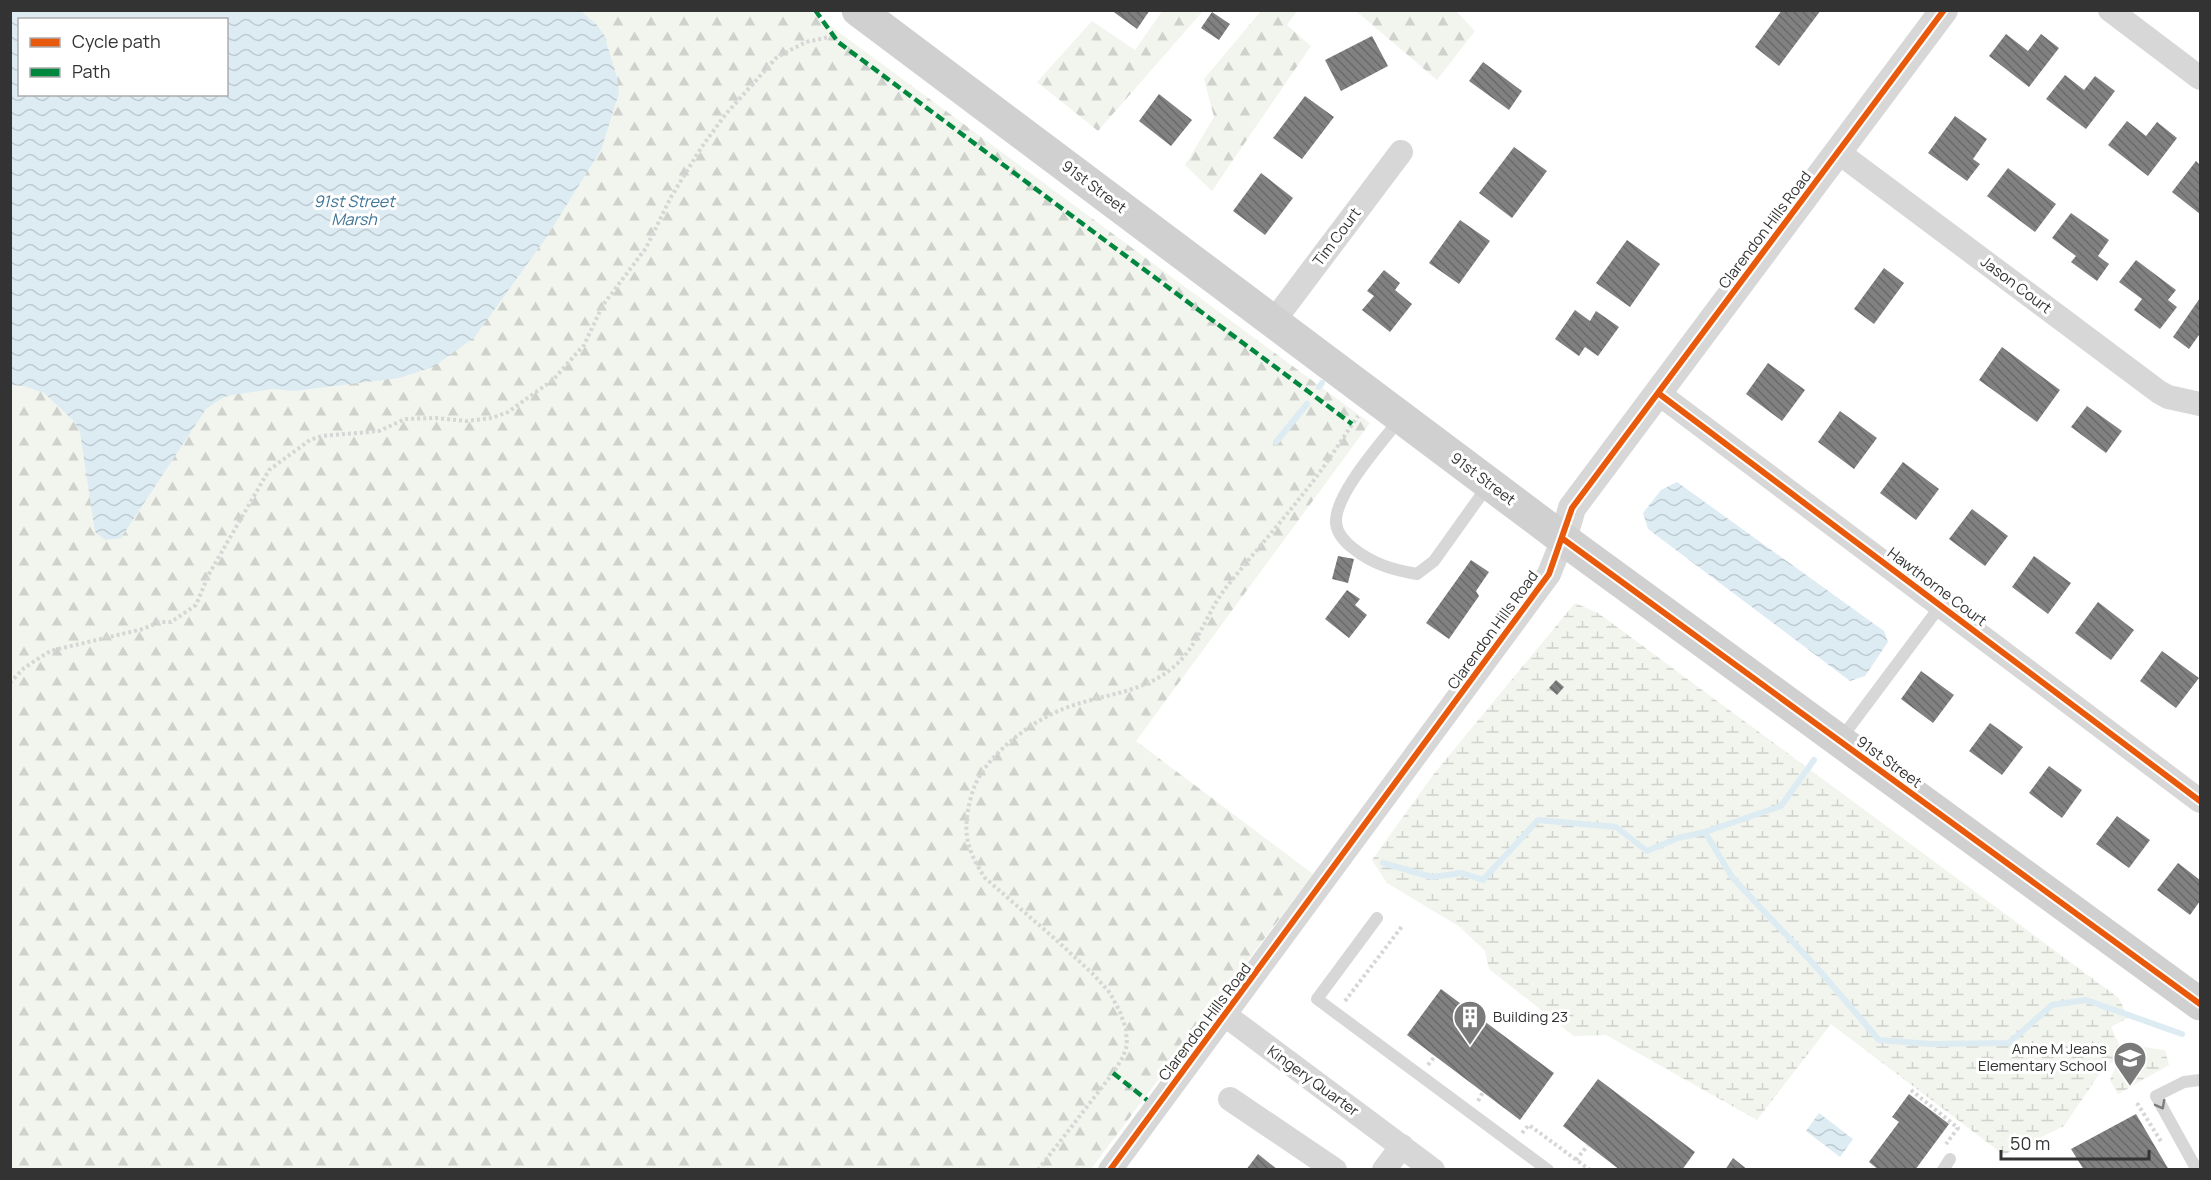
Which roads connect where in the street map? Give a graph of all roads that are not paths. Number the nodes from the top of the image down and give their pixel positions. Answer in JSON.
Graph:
{"nodes":[{"id":1,"x":858,"y":10,"type":"edge"},
{"id":2,"x":1944,"y":10,"type":"edge"},
{"id":3,"x":2110,"y":10,"type":"edge"},
{"id":4,"x":2200,"y":78,"type":"edge"},
{"id":5,"x":1401,"y":152,"type":"dead end"},
{"id":6,"x":1838,"y":152,"type":"junction"},
{"id":7,"x":1273,"y":322,"type":"junction"},
{"id":8,"x":1658,"y":393,"type":"junction"},
{"id":9,"x":2200,"y":404,"type":"edge"},
{"id":10,"x":1401,"y":418,"type":"junction"},
{"id":11,"x":1489,"y":484,"type":"junction"},
{"id":12,"x":1563,"y":539,"type":"junction"},
{"id":13,"x":1941,"y":605,"type":"junction"},
{"id":14,"x":1840,"y":741,"type":"junction"},
{"id":15,"x":2200,"y":801,"type":"edge"},
{"id":16,"x":1377,"y":918,"type":"dead end"},
{"id":17,"x":2200,"y":1004,"type":"edge"},
{"id":18,"x":1225,"y":1015,"type":"junction"},
{"id":19,"x":2200,"y":1080,"type":"edge"},
{"id":20,"x":1230,"y":1099,"type":"dead end"},
{"id":21,"x":1402,"y":1146,"type":"junction"},
{"id":22,"x":1110,"y":1170,"type":"edge"},
{"id":23,"x":1335,"y":1170,"type":"edge"},
{"id":24,"x":1384,"y":1170,"type":"edge"},
{"id":25,"x":1433,"y":1170,"type":"edge"},
{"id":26,"x":1548,"y":1170,"type":"edge"},
{"id":27,"x":2197,"y":1170,"type":"edge"}],
"edges":[{"from":1,"to":7,"type":"main road","name":"91st Street"},
{"from":2,"to":6,"type":"street","name":"Clarendon Hills Road"},
{"from":3,"to":4,"type":"street"},
{"from":5,"to":7,"type":"street","name":"Tim Court"},
{"from":6,"to":8,"type":"street","name":"Clarendon Hills Road"},
{"from":6,"to":9,"type":"street","name":"Jason Court"},
{"from":7,"to":10,"type":"main road","name":"91st Street"},
{"from":8,"to":12,"type":"street","name":"Clarendon Hills Road"},
{"from":8,"to":13,"type":"street","name":"Hawthorne Court"},
{"from":10,"to":11,"type":"main road","name":"91st Street"},
{"from":10,"to":11,"type":"lane"},
{"from":11,"to":12,"type":"main road","name":"91st Street"},
{"from":12,"to":14,"type":"main road","name":"91st Street"},
{"from":12,"to":18,"type":"street","name":"Clarendon Hills Road"},
{"from":13,"to":14,"type":"lane"},
{"from":13,"to":15,"type":"street","name":"Hawthorne Court"},
{"from":14,"to":17,"type":"main road","name":"91st Street"},
{"from":16,"to":26,"type":"lane"},
{"from":18,"to":21,"type":"street","name":"Kingery Quarter"},
{"from":18,"to":22,"type":"street","name":"Clarendon Hills Road"},
{"from":19,"to":27,"type":"lane","one_way":true},
{"from":20,"to":23,"type":"street"},
{"from":21,"to":24,"type":"street"},
{"from":21,"to":25,"type":"street","name":"Kingery Quarter"}]}
